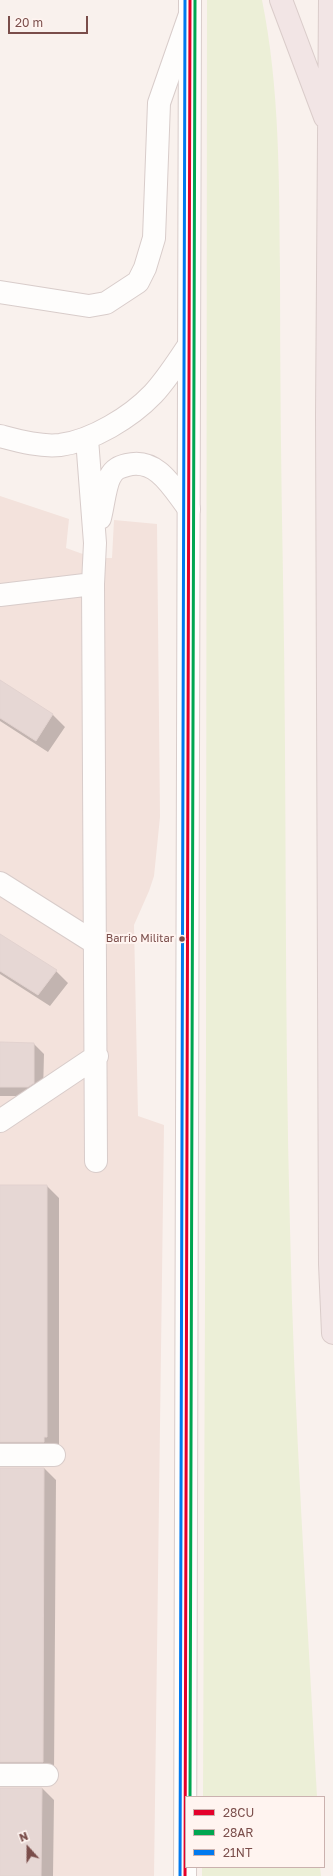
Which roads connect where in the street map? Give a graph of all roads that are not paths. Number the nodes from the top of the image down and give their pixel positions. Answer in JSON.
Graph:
{"nodes":[{"id":1,"x":281,"y":0,"type":"edge"},
{"id":2,"x":316,"y":0,"type":"edge"},
{"id":3,"x":330,"y":0,"type":"edge"},
{"id":4,"x":190,"y":6,"type":"edge"},
{"id":5,"x":330,"y":130,"type":"junction"},
{"id":6,"x":0,"y":292,"type":"edge"},
{"id":7,"x":189,"y":345,"type":"junction"},
{"id":8,"x":0,"y":436,"type":"edge"},
{"id":9,"x":87,"y":439,"type":"junction"},
{"id":10,"x":189,"y":509,"type":"junction"},
{"id":11,"x":95,"y":543,"type":"junction"},
{"id":12,"x":93,"y":584,"type":"junction"},
{"id":13,"x":0,"y":595,"type":"edge"},
{"id":14,"x":0,"y":883,"type":"edge"},
{"id":15,"x":95,"y":943,"type":"junction"},
{"id":16,"x":97,"y":1056,"type":"junction"},
{"id":17,"x":0,"y":1121,"type":"edge"},
{"id":18,"x":96,"y":1161,"type":"dead end"},
{"id":19,"x":333,"y":1333,"type":"edge"},
{"id":20,"x":0,"y":1455,"type":"edge"},
{"id":21,"x":54,"y":1455,"type":"dead end"},
{"id":22,"x":0,"y":1775,"type":"edge"},
{"id":23,"x":47,"y":1775,"type":"dead end"},
{"id":24,"x":185,"y":1796,"type":"edge"}],
"edges":[{"from":1,"to":5,"type":"highway"},
{"from":2,"to":5,"type":"highway"},
{"from":3,"to":5,"type":"highway"},
{"from":4,"to":6,"type":"street"},
{"from":4,"to":7,"type":"street"},
{"from":5,"to":19,"type":"highway"},
{"from":7,"to":9,"type":"street"},
{"from":7,"to":10,"type":"street"},
{"from":8,"to":9,"type":"street"},
{"from":9,"to":11,"type":"street"},
{"from":10,"to":11,"type":"street"},
{"from":10,"to":24,"type":"street"},
{"from":11,"to":12,"type":"street"},
{"from":12,"to":13,"type":"street"},
{"from":12,"to":15,"type":"street"},
{"from":14,"to":15,"type":"street"},
{"from":15,"to":16,"type":"street"},
{"from":16,"to":17,"type":"street"},
{"from":16,"to":18,"type":"street"},
{"from":20,"to":21,"type":"street"},
{"from":22,"to":23,"type":"street"}]}
